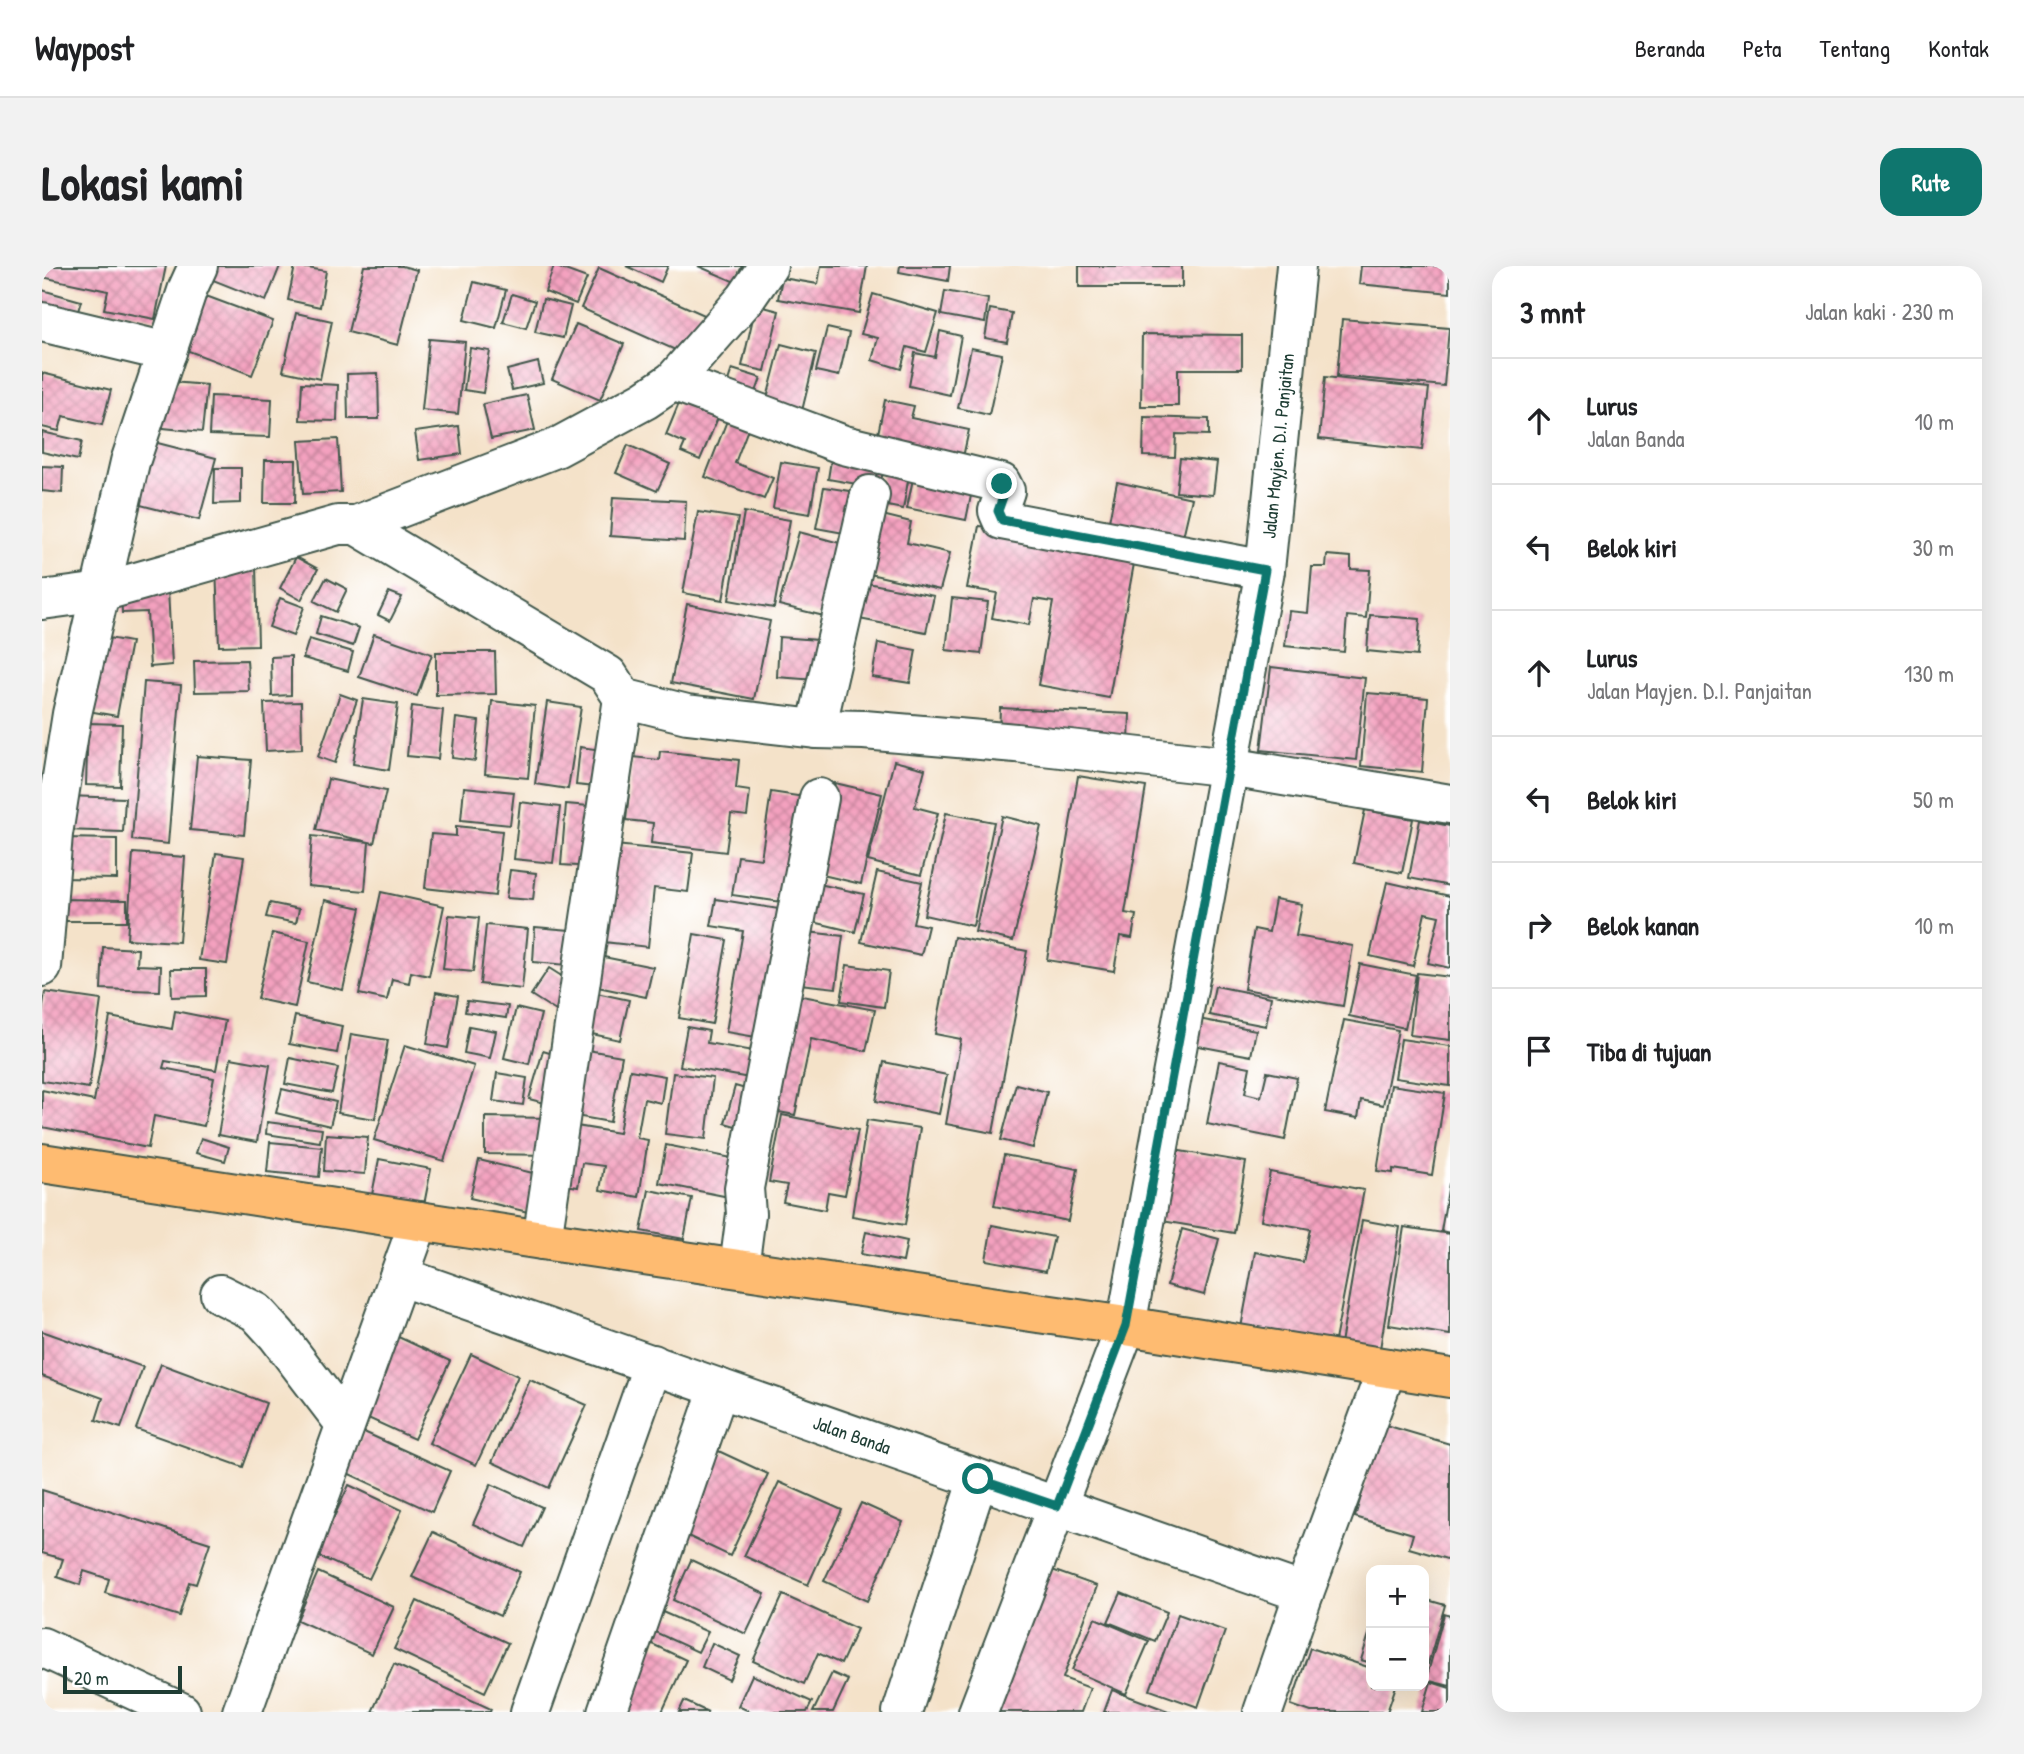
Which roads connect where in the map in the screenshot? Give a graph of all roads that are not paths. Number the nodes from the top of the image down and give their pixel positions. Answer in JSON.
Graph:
{"nodes":[{"id":1,"x":198,"y":266,"type":"edge"},
{"id":2,"x":768,"y":266,"type":"edge"},
{"id":3,"x":1296,"y":266,"type":"edge"},
{"id":4,"x":42,"y":322,"type":"edge"},
{"id":5,"x":167,"y":352,"type":"junction"},
{"id":6,"x":673,"y":381,"type":"junction"},
{"id":7,"x":870,"y":495,"type":"dead end"},
{"id":8,"x":356,"y":525,"type":"junction"},
{"id":9,"x":1265,"y":570,"type":"junction"},
{"id":10,"x":103,"y":585,"type":"junction"},
{"id":11,"x":42,"y":600,"type":"edge"},
{"id":12,"x":623,"y":698,"type":"junction"},
{"id":13,"x":816,"y":729,"type":"junction"},
{"id":14,"x":1230,"y":767,"type":"junction"},
{"id":15,"x":819,"y":798,"type":"dead end"},
{"id":16,"x":1450,"y":804,"type":"edge"},
{"id":17,"x":42,"y":967,"type":"edge"},
{"id":18,"x":42,"y":1163,"type":"edge"},
{"id":19,"x":419,"y":1221,"type":"junction"},
{"id":20,"x":542,"y":1240,"type":"junction"},
{"id":21,"x":739,"y":1268,"type":"junction"},
{"id":22,"x":399,"y":1276,"type":"junction"},
{"id":23,"x":219,"y":1294,"type":"dead end"},
{"id":24,"x":1126,"y":1326,"type":"junction"},
{"id":25,"x":653,"y":1364,"type":"junction"},
{"id":26,"x":1387,"y":1368,"type":"junction"},
{"id":27,"x":1450,"y":1378,"type":"edge"},
{"id":28,"x":719,"y":1388,"type":"junction"},
{"id":29,"x":345,"y":1424,"type":"junction"},
{"id":30,"x":978,"y":1479,"type":"junction"},
{"id":31,"x":1057,"y":1506,"type":"junction"},
{"id":32,"x":1304,"y":1593,"type":"junction"},
{"id":33,"x":42,"y":1647,"type":"edge"},
{"id":34,"x":181,"y":1712,"type":"edge"},
{"id":35,"x":242,"y":1712,"type":"edge"},
{"id":36,"x":530,"y":1712,"type":"edge"},
{"id":37,"x":607,"y":1712,"type":"edge"},
{"id":38,"x":902,"y":1712,"type":"edge"},
{"id":39,"x":978,"y":1712,"type":"edge"},
{"id":40,"x":1263,"y":1712,"type":"edge"}],
"edges":[{"from":1,"to":5,"type":"street"},
{"from":2,"to":6,"type":"street"},
{"from":3,"to":9,"type":"street","name":"Jalan Mayjen. D.I. Panjaitan"},
{"from":4,"to":5,"type":"street"},
{"from":5,"to":10,"type":"street"},
{"from":6,"to":8,"type":"street"},
{"from":6,"to":9,"type":"street"},
{"from":7,"to":13,"type":"street"},
{"from":8,"to":10,"type":"street"},
{"from":8,"to":12,"type":"street"},
{"from":9,"to":14,"type":"street","name":"Jalan Mayjen. D.I. Panjaitan"},
{"from":10,"to":11,"type":"street"},
{"from":10,"to":17,"type":"street"},
{"from":12,"to":13,"type":"street"},
{"from":12,"to":20,"type":"street"},
{"from":13,"to":14,"type":"street"},
{"from":14,"to":16,"type":"street"},
{"from":14,"to":24,"type":"street","name":"Jalan Mayjen. D.I. Panjaitan"},
{"from":15,"to":21,"type":"street"},
{"from":18,"to":19,"type":"main road"},
{"from":19,"to":20,"type":"main road"},
{"from":19,"to":22,"type":"street"},
{"from":20,"to":21,"type":"main road"},
{"from":21,"to":24,"type":"main road"},
{"from":22,"to":25,"type":"street","name":"Jalan Banda"},
{"from":22,"to":29,"type":"street"},
{"from":23,"to":29,"type":"street"},
{"from":24,"to":26,"type":"main road"},
{"from":24,"to":31,"type":"street","name":"Jalan Mayjen. D.I. Panjaitan"},
{"from":25,"to":28,"type":"street","name":"Jalan Banda"},
{"from":25,"to":36,"type":"street"},
{"from":26,"to":27,"type":"main road"},
{"from":26,"to":32,"type":"street"},
{"from":28,"to":30,"type":"street","name":"Jalan Banda"},
{"from":28,"to":37,"type":"street"},
{"from":29,"to":35,"type":"street"},
{"from":30,"to":31,"type":"street","name":"Jalan Banda"},
{"from":30,"to":38,"type":"street"},
{"from":31,"to":32,"type":"street","name":"Jalan Banda"},
{"from":31,"to":39,"type":"street","name":"Jalan Mayjen. D.I. Panjaitan"},
{"from":32,"to":40,"type":"street"},
{"from":33,"to":34,"type":"street"}]}
